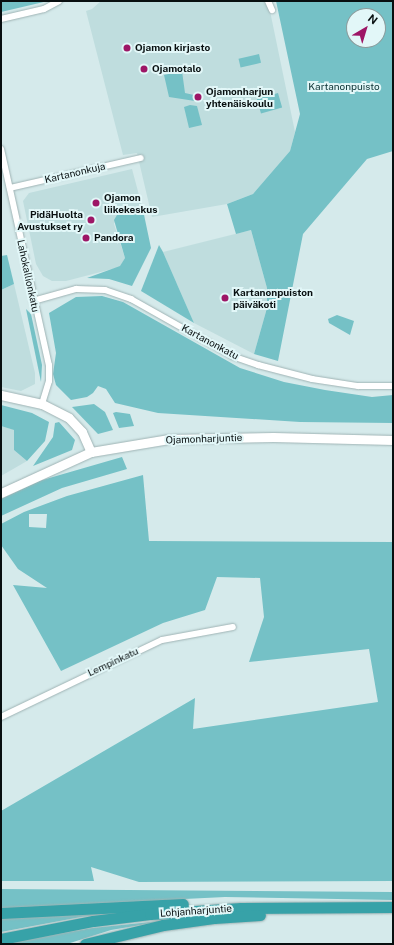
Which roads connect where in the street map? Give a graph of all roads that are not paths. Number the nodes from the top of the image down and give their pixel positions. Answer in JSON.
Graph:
{"nodes":[{"id":1,"x":59,"y":1,"type":"edge"},
{"id":2,"x":268,"y":1,"type":"edge"},
{"id":3,"x":272,"y":10,"type":"dead end"},
{"id":4,"x":1,"y":19,"type":"edge"},
{"id":5,"x":1,"y":148,"type":"edge"},
{"id":6,"x":141,"y":158,"type":"dead end"},
{"id":7,"x":10,"y":188,"type":"junction"},
{"id":8,"x":33,"y":301,"type":"junction"},
{"id":9,"x":393,"y":386,"type":"edge"},
{"id":10,"x":1,"y":395,"type":"edge"},
{"id":11,"x":42,"y":404,"type":"junction"},
{"id":12,"x":393,"y":440,"type":"edge"},
{"id":13,"x":91,"y":452,"type":"junction"},
{"id":14,"x":1,"y":493,"type":"edge"},
{"id":15,"x":233,"y":627,"type":"dead end"},
{"id":16,"x":1,"y":717,"type":"edge"},
{"id":17,"x":283,"y":907,"type":"junction"},
{"id":18,"x":346,"y":907,"type":"junction"},
{"id":19,"x":393,"y":907,"type":"edge"},
{"id":20,"x":1,"y":914,"type":"edge"},
{"id":21,"x":1,"y":939,"type":"edge"},
{"id":22,"x":85,"y":944,"type":"edge"}],
"edges":[{"from":1,"to":4,"type":"street"},
{"from":2,"to":3,"type":"street"},
{"from":5,"to":7,"type":"street","name":"Lahokallionkatu"},
{"from":6,"to":7,"type":"street","name":"Kartanonkuja"},
{"from":7,"to":8,"type":"street","name":"Lahokallionkatu"},
{"from":8,"to":9,"type":"street","name":"Kartanonkatu"},
{"from":8,"to":11,"type":"street","name":"Lahokallionkatu"},
{"from":10,"to":11,"type":"main road"},
{"from":11,"to":13,"type":"main road"},
{"from":12,"to":13,"type":"main road","name":"Ojamonharjuntie"},
{"from":13,"to":14,"type":"main road","name":"Ojamonharjuntie"},
{"from":15,"to":16,"type":"street","name":"Lempinkatu"},
{"from":17,"to":18,"type":"highway","name":"Lohjanharjuntie"},
{"from":17,"to":20,"type":"highway"},
{"from":17,"to":21,"type":"highway","name":"Lohjanharjuntie"},
{"from":18,"to":19,"type":"highway","name":"Lohjanharjuntie"},
{"from":18,"to":22,"type":"highway"}]}
